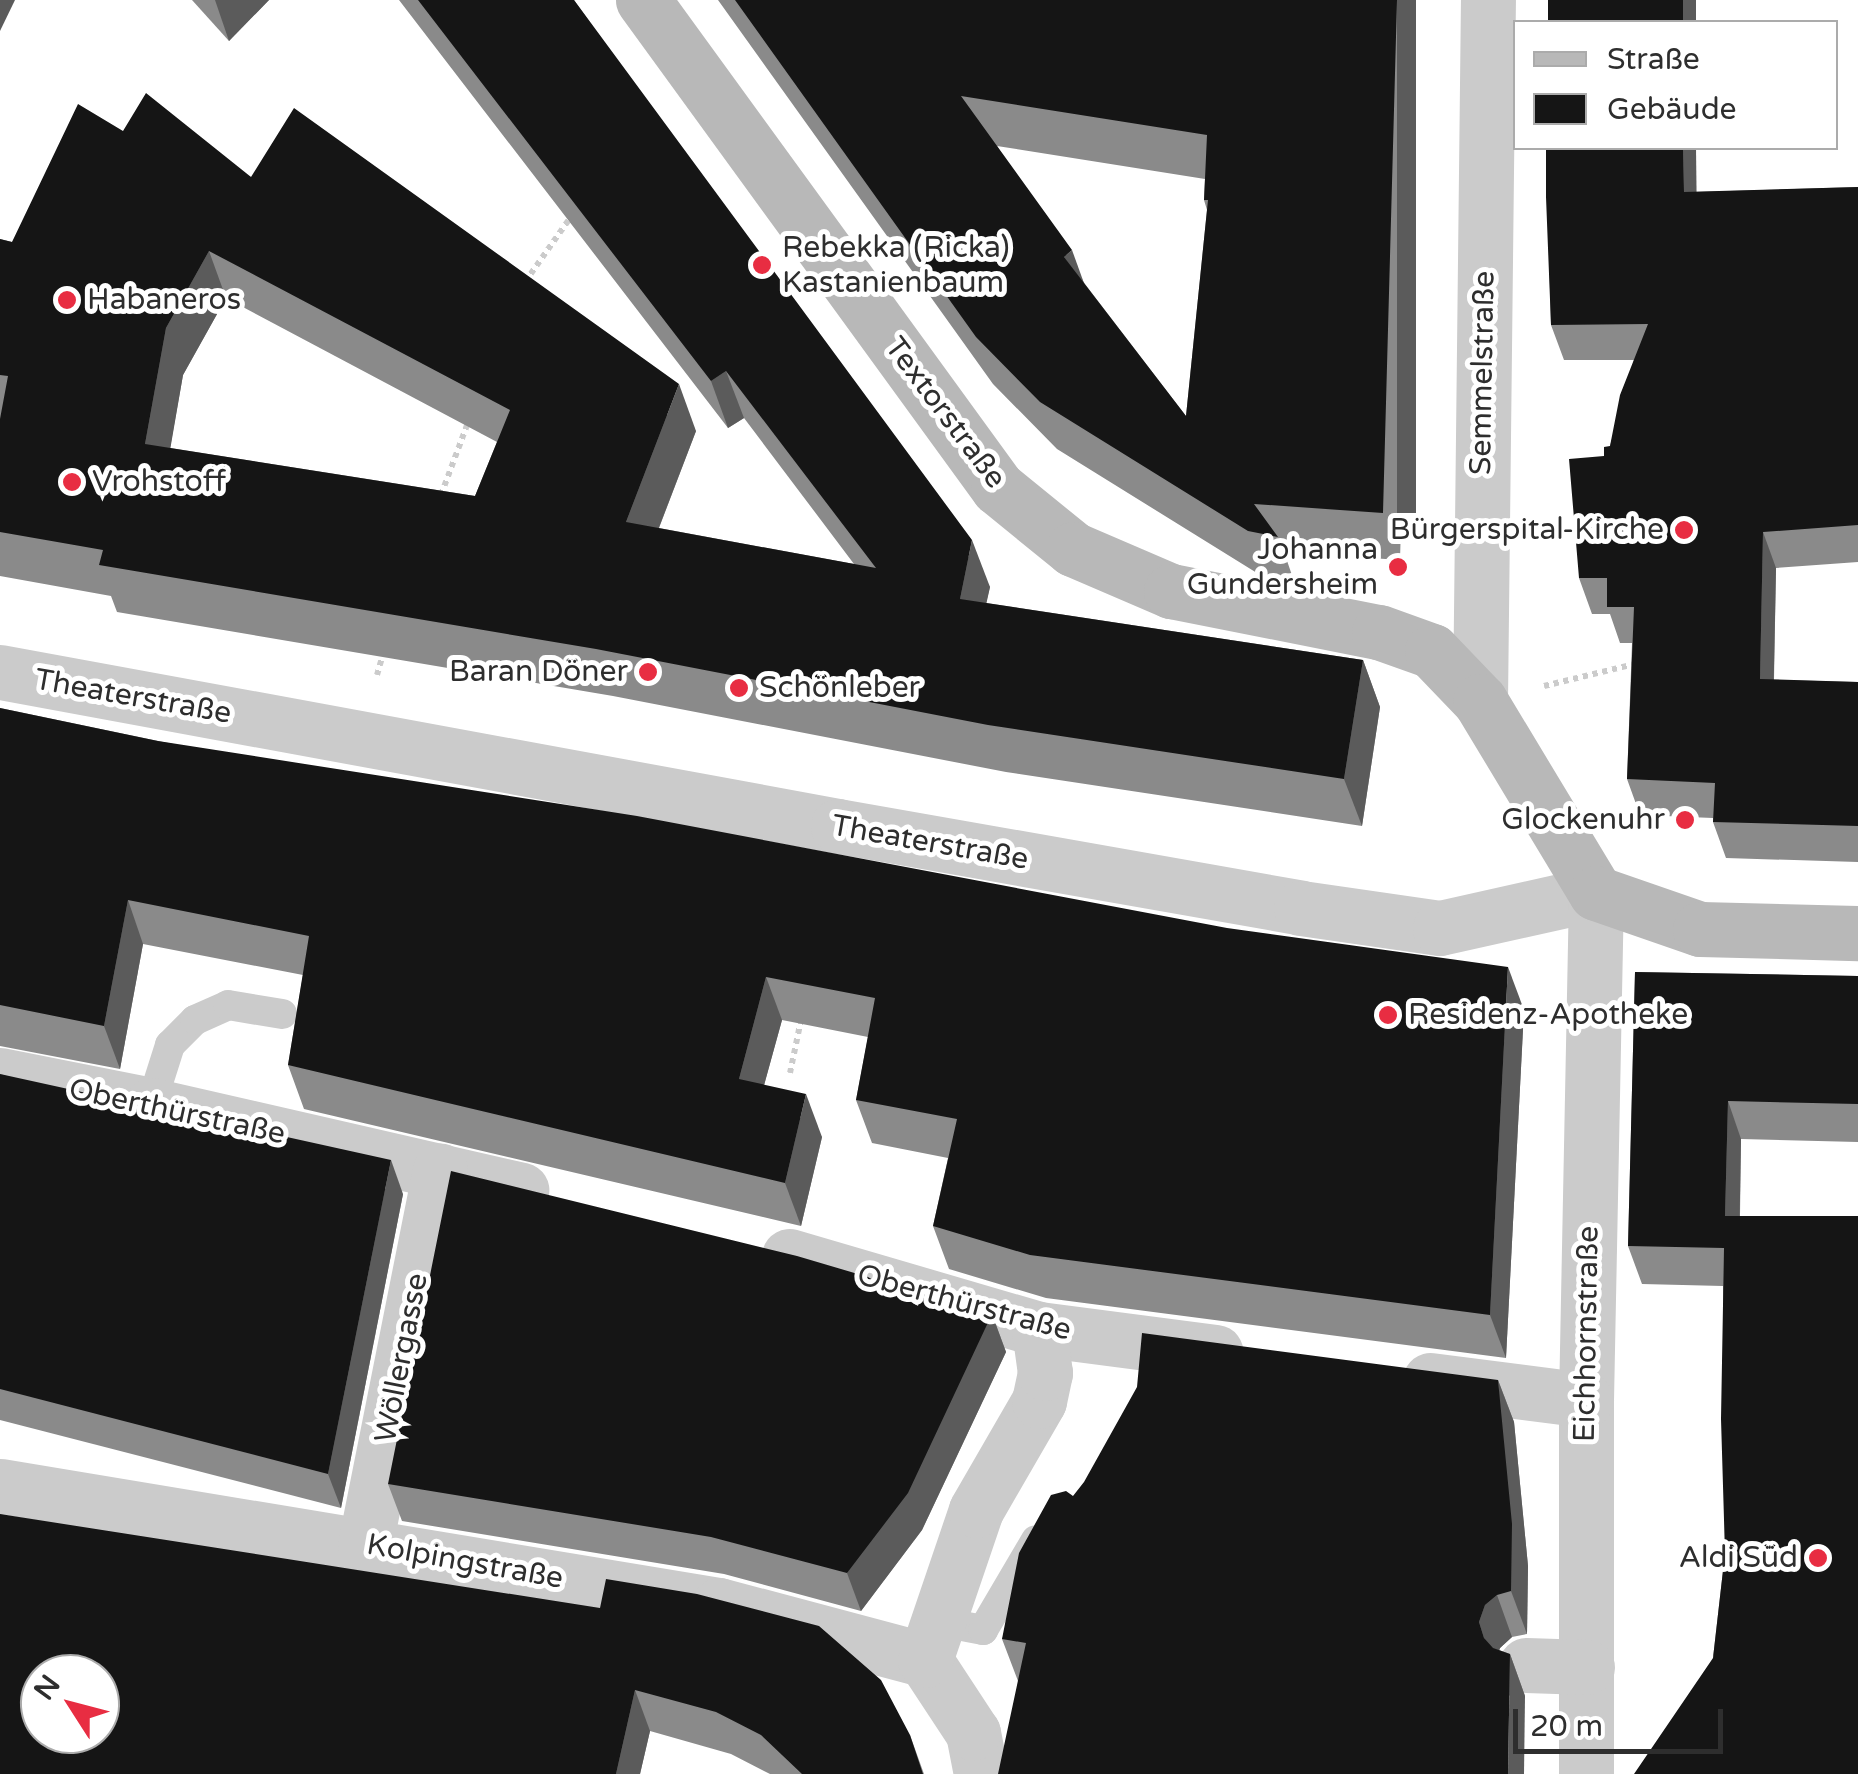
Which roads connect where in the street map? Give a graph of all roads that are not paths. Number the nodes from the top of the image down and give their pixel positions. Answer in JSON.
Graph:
{"nodes":[{"id":1,"x":644,"y":0,"type":"edge"},
{"id":2,"x":1488,"y":0,"type":"edge"},
{"id":3,"x":0,"y":672,"type":"edge"},
{"id":4,"x":1480,"y":701,"type":"junction"},
{"id":5,"x":1596,"y":893,"type":"junction"},
{"id":6,"x":1858,"y":933,"type":"edge"},
{"id":7,"x":282,"y":1014,"type":"dead end"},
{"id":8,"x":0,"y":1075,"type":"edge"},
{"id":9,"x":151,"y":1104,"type":"junction"},
{"id":10,"x":440,"y":1170,"type":"junction"},
{"id":11,"x":573,"y":1203,"type":"edge"},
{"id":12,"x":744,"y":1245,"type":"edge"},
{"id":13,"x":1039,"y":1330,"type":"junction"},
{"id":14,"x":1262,"y":1358,"type":"edge"},
{"id":15,"x":1376,"y":1373,"type":"edge"},
{"id":16,"x":1586,"y":1400,"type":"junction"},
{"id":17,"x":0,"y":1486,"type":"edge"},
{"id":18,"x":1063,"y":1516,"type":"edge"},
{"id":19,"x":365,"y":1545,"type":"junction"},
{"id":20,"x":933,"y":1641,"type":"junction"},
{"id":21,"x":1526,"y":1664,"type":"dead end"},
{"id":22,"x":1587,"y":1666,"type":"junction"},
{"id":23,"x":982,"y":1774,"type":"edge"},
{"id":24,"x":1586,"y":1774,"type":"edge"}],
"edges":[{"from":1,"to":4,"type":"street","name":"Textorstraße"},
{"from":2,"to":4,"type":"street","name":"Semmelstraße"},
{"from":3,"to":5,"type":"street","name":"Theaterstraße"},
{"from":4,"to":5,"type":"street"},
{"from":5,"to":6,"type":"street"},
{"from":5,"to":16,"type":"street","name":"Eichhornstraße"},
{"from":7,"to":9,"type":"lane"},
{"from":8,"to":9,"type":"street","name":"Oberthürstraße"},
{"from":9,"to":10,"type":"street","name":"Oberthürstraße"},
{"from":10,"to":11,"type":"street","name":"Oberthürstraße"},
{"from":10,"to":19,"type":"street","name":"Wöllergasse"},
{"from":12,"to":13,"type":"street","name":"Oberthürstraße"},
{"from":13,"to":14,"type":"street","name":"Oberthürstraße"},
{"from":13,"to":20,"type":"street"},
{"from":15,"to":16,"type":"street"},
{"from":16,"to":22,"type":"street","name":"Eichhornstraße"},
{"from":17,"to":19,"type":"street","name":"Kolpingstraße"},
{"from":18,"to":20,"type":"lane"},
{"from":19,"to":20,"type":"street","name":"Kolpingstraße"},
{"from":20,"to":23,"type":"street"},
{"from":21,"to":22,"type":"street"},
{"from":22,"to":24,"type":"street","name":"Eichhornstraße"}]}
